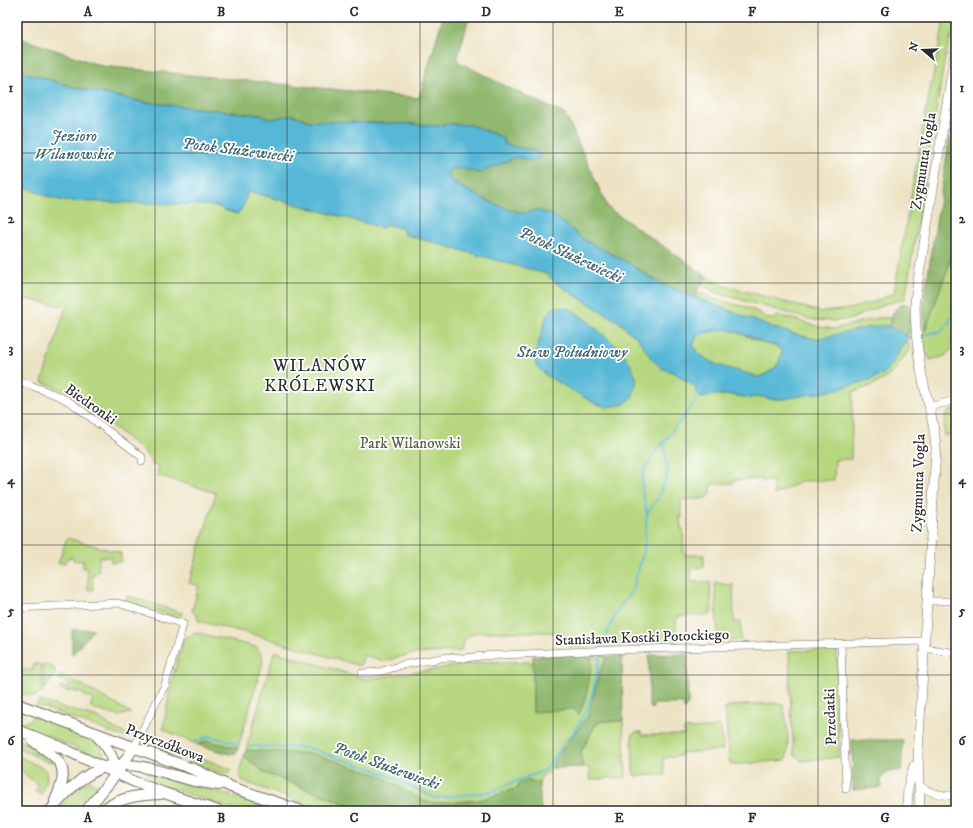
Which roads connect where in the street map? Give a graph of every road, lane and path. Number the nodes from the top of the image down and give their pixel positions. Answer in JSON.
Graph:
{"nodes":[{"id":1,"x":956,"y":48,"type":"edge"},
{"id":2,"x":17,"y":380,"type":"edge"},
{"id":3,"x":956,"y":400,"type":"edge"},
{"id":4,"x":930,"y":407,"type":"junction"},
{"id":5,"x":142,"y":461,"type":"dead end"},
{"id":6,"x":927,"y":600,"type":"junction"},
{"id":7,"x":956,"y":601,"type":"edge"},
{"id":8,"x":17,"y":608,"type":"edge"},
{"id":9,"x":841,"y":644,"type":"junction"},
{"id":10,"x":924,"y":645,"type":"junction"},
{"id":11,"x":956,"y":653,"type":"edge"},
{"id":12,"x":362,"y":673,"type":"dead end"},
{"id":13,"x":17,"y":704,"type":"edge"},
{"id":14,"x":17,"y":731,"type":"edge"},
{"id":15,"x":93,"y":732,"type":"junction"},
{"id":16,"x":134,"y":747,"type":"junction"},
{"id":17,"x":918,"y":755,"type":"junction"},
{"id":18,"x":103,"y":767,"type":"junction"},
{"id":19,"x":118,"y":768,"type":"junction"},
{"id":20,"x":918,"y":785,"type":"junction"},
{"id":21,"x":231,"y":787,"type":"junction"},
{"id":22,"x":846,"y":789,"type":"dead end"},
{"id":23,"x":164,"y":793,"type":"junction"},
{"id":24,"x":955,"y":796,"type":"edge"},
{"id":25,"x":51,"y":810,"type":"edge"},
{"id":26,"x":86,"y":811,"type":"edge"},
{"id":27,"x":101,"y":811,"type":"edge"},
{"id":28,"x":218,"y":811,"type":"edge"},
{"id":29,"x":302,"y":811,"type":"edge"},
{"id":30,"x":907,"y":811,"type":"edge"},
{"id":31,"x":920,"y":811,"type":"edge"}],
"edges":[{"from":1,"to":4,"type":"street","name":"Zygmunta Vogla"},
{"from":2,"to":5,"type":"street","name":"Biedronki"},
{"from":3,"to":4,"type":"street"},
{"from":4,"to":6,"type":"street","name":"Zygmunta Vogla"},
{"from":6,"to":7,"type":"street"},
{"from":6,"to":10,"type":"street","name":"Zygmunta Vogla"},
{"from":8,"to":16,"type":"street"},
{"from":9,"to":10,"type":"street","name":"Stanisława Kostki Potockiego"},
{"from":9,"to":12,"type":"street","name":"Stanisława Kostki Potockiego"},
{"from":9,"to":22,"type":"street","name":"Przedatki"},
{"from":10,"to":11,"type":"street","name":"Stanisława Kostki Potockiego"},
{"from":10,"to":17,"type":"street","name":"Zygmunta Vogla"},
{"from":13,"to":15,"type":"main road","name":"Przyczółkowa"},
{"from":14,"to":18,"type":"main road"},
{"from":14,"to":25,"type":"main road"},
{"from":15,"to":16,"type":"main road","name":"Przyczółkowa"},
{"from":15,"to":19,"type":"main road"},
{"from":16,"to":19,"type":"main road"},
{"from":16,"to":21,"type":"main road","name":"Przyczółkowa"},
{"from":17,"to":20,"type":"street","name":"Zygmunta Vogla"},
{"from":17,"to":30,"type":"street","name":"Zygmunta Vogla"},
{"from":18,"to":19,"type":"main road"},
{"from":18,"to":25,"type":"main road"},
{"from":19,"to":21,"type":"main road"},
{"from":19,"to":23,"type":"main road"},
{"from":19,"to":26,"type":"main road"},
{"from":20,"to":24,"type":"street"},
{"from":20,"to":31,"type":"street","name":"Zygmunta Vogla"},
{"from":21,"to":29,"type":"main road","name":"Przyczółkowa"},
{"from":23,"to":27,"type":"main road"},
{"from":23,"to":28,"type":"main road"}]}
